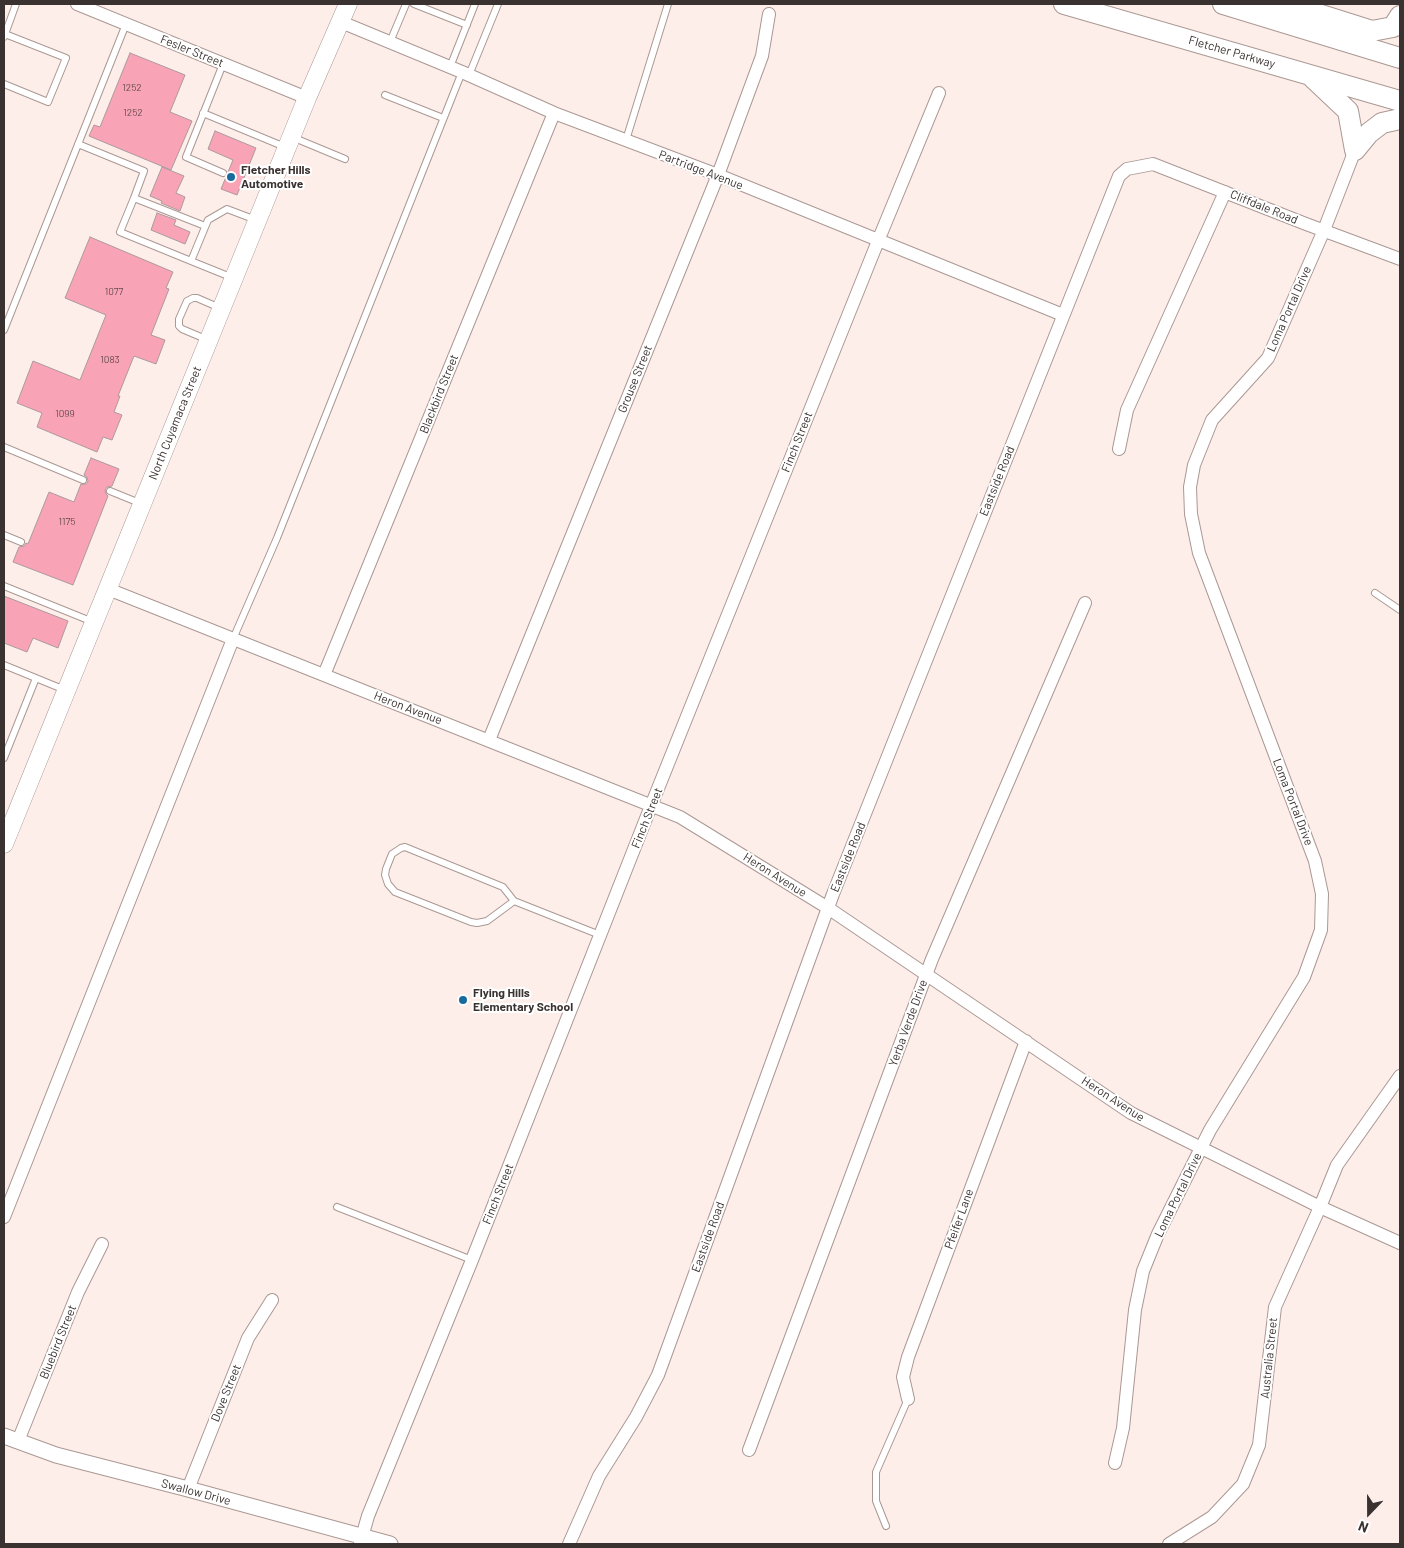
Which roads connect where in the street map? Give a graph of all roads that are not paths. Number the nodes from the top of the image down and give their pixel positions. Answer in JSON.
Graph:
{"nodes":[{"id":1,"x":16,"y":4,"type":"edge"},
{"id":2,"x":77,"y":4,"type":"edge"},
{"id":3,"x":348,"y":4,"type":"edge"},
{"id":4,"x":406,"y":4,"type":"edge"},
{"id":5,"x":414,"y":4,"type":"edge"},
{"id":6,"x":475,"y":4,"type":"edge"},
{"id":7,"x":498,"y":4,"type":"edge"},
{"id":8,"x":668,"y":4,"type":"edge"},
{"id":9,"x":1064,"y":4,"type":"edge"},
{"id":10,"x":1223,"y":4,"type":"edge"},
{"id":11,"x":1260,"y":4,"type":"edge"},
{"id":12,"x":769,"y":14,"type":"dead end"},
{"id":13,"x":1400,"y":16,"type":"edge"},
{"id":14,"x":341,"y":22,"type":"junction"},
{"id":15,"x":126,"y":24,"type":"junction"},
{"id":16,"x":467,"y":25,"type":"junction"},
{"id":17,"x":4,"y":36,"type":"edge"},
{"id":18,"x":390,"y":42,"type":"junction"},
{"id":19,"x":1400,"y":58,"type":"edge"},
{"id":20,"x":223,"y":64,"type":"junction"},
{"id":21,"x":460,"y":71,"type":"junction"},
{"id":22,"x":1309,"y":74,"type":"junction"},
{"id":23,"x":4,"y":84,"type":"edge"},
{"id":24,"x":939,"y":94,"type":"dead end"},
{"id":25,"x":385,"y":95,"type":"dead end"},
{"id":26,"x":306,"y":98,"type":"junction"},
{"id":27,"x":1400,"y":101,"type":"edge"},
{"id":28,"x":203,"y":113,"type":"junction"},
{"id":29,"x":554,"y":113,"type":"junction"},
{"id":30,"x":443,"y":118,"type":"junction"},
{"id":31,"x":1400,"y":118,"type":"edge"},
{"id":32,"x":626,"y":140,"type":"junction"},
{"id":33,"x":289,"y":142,"type":"junction"},
{"id":34,"x":78,"y":144,"type":"junction"},
{"id":35,"x":1355,"y":150,"type":"junction"},
{"id":36,"x":345,"y":158,"type":"dead end"},
{"id":37,"x":1127,"y":169,"type":"joint"},
{"id":38,"x":223,"y":173,"type":"dead end"},
{"id":39,"x":718,"y":175,"type":"junction"},
{"id":40,"x":1224,"y":192,"type":"junction"},
{"id":41,"x":134,"y":198,"type":"junction"},
{"id":42,"x":257,"y":220,"type":"junction"},
{"id":43,"x":205,"y":226,"type":"junction"},
{"id":44,"x":1324,"y":230,"type":"junction"},
{"id":45,"x":878,"y":241,"type":"junction"},
{"id":46,"x":1400,"y":259,"type":"edge"},
{"id":47,"x":191,"y":261,"type":"junction"},
{"id":48,"x":234,"y":278,"type":"junction"},
{"id":49,"x":221,"y":309,"type":"junction"},
{"id":50,"x":1063,"y":315,"type":"junction"},
{"id":51,"x":4,"y":330,"type":"edge"},
{"id":52,"x":208,"y":340,"type":"junction"},
{"id":53,"x":4,"y":447,"type":"edge"},
{"id":54,"x":1119,"y":449,"type":"dead end"},
{"id":55,"x":84,"y":480,"type":"dead end"},
{"id":56,"x":110,"y":491,"type":"dead end"},
{"id":57,"x":142,"y":504,"type":"junction"},
{"id":58,"x":4,"y":534,"type":"edge"},
{"id":59,"x":21,"y":542,"type":"dead end"},
{"id":60,"x":4,"y":586,"type":"edge"},
{"id":61,"x":108,"y":589,"type":"junction"},
{"id":62,"x":1375,"y":593,"type":"dead end"},
{"id":63,"x":1085,"y":604,"type":"dead end"},
{"id":64,"x":1400,"y":610,"type":"edge"},
{"id":65,"x":94,"y":622,"type":"junction"},
{"id":66,"x":233,"y":638,"type":"junction"},
{"id":67,"x":4,"y":665,"type":"edge"},
{"id":68,"x":324,"y":675,"type":"junction"},
{"id":69,"x":36,"y":678,"type":"junction"},
{"id":70,"x":66,"y":691,"type":"junction"},
{"id":71,"x":489,"y":740,"type":"junction"},
{"id":72,"x":4,"y":758,"type":"edge"},
{"id":73,"x":651,"y":806,"type":"junction"},
{"id":74,"x":8,"y":820,"type":"edge"},
{"id":75,"x":4,"y":844,"type":"edge"},
{"id":76,"x":514,"y":901,"type":"junction"},
{"id":77,"x":828,"y":908,"type":"junction"},
{"id":78,"x":600,"y":936,"type":"junction"},
{"id":79,"x":926,"y":975,"type":"junction"},
{"id":80,"x":1026,"y":1040,"type":"junction"},
{"id":81,"x":1400,"y":1076,"type":"edge"},
{"id":82,"x":1201,"y":1148,"type":"junction"},
{"id":83,"x":337,"y":1206,"type":"dead end"},
{"id":84,"x":1320,"y":1207,"type":"junction"},
{"id":85,"x":4,"y":1217,"type":"edge"},
{"id":86,"x":1400,"y":1243,"type":"edge"},
{"id":87,"x":102,"y":1244,"type":"dead end"},
{"id":88,"x":472,"y":1260,"type":"junction"},
{"id":89,"x":272,"y":1300,"type":"dead end"},
{"id":90,"x":908,"y":1399,"type":"joint"},
{"id":91,"x":11,"y":1438,"type":"edge"},
{"id":92,"x":749,"y":1450,"type":"dead end"},
{"id":93,"x":1115,"y":1463,"type":"dead end"},
{"id":94,"x":188,"y":1489,"type":"junction"},
{"id":95,"x":886,"y":1526,"type":"dead end"},
{"id":96,"x":361,"y":1540,"type":"edge"},
{"id":97,"x":390,"y":1544,"type":"edge"},
{"id":98,"x":568,"y":1544,"type":"edge"},
{"id":99,"x":1169,"y":1544,"type":"edge"}],
"edges":[{"from":1,"to":17,"type":"lane"},
{"from":2,"to":15,"type":"street","name":"Fesler Street"},
{"from":3,"to":14,"type":"main road","name":"North Cuyamaca Street"},
{"from":4,"to":18,"type":"lane"},
{"from":5,"to":16,"type":"lane"},
{"from":6,"to":16,"type":"lane"},
{"from":7,"to":21,"type":"lane"},
{"from":8,"to":32,"type":"lane"},
{"from":9,"to":22,"type":"main road","name":"Fletcher Parkway"},
{"from":10,"to":19,"type":"main road"},
{"from":11,"to":13,"type":"main road"},
{"from":12,"to":39,"type":"street","name":"Grouse Street"},
{"from":14,"to":18,"type":"street","name":"Partridge Avenue"},
{"from":14,"to":26,"type":"main road","name":"North Cuyamaca Street"},
{"from":15,"to":20,"type":"street","name":"Fesler Street"},
{"from":15,"to":34,"type":"lane"},
{"from":16,"to":21,"type":"lane"},
{"from":17,"to":23,"type":"lane"},
{"from":18,"to":21,"type":"street","name":"Partridge Avenue"},
{"from":20,"to":26,"type":"street","name":"Fesler Street"},
{"from":20,"to":28,"type":"lane"},
{"from":21,"to":29,"type":"street","name":"Partridge Avenue"},
{"from":21,"to":30,"type":"lane"},
{"from":22,"to":27,"type":"main road","name":"Fletcher Parkway"},
{"from":22,"to":35,"type":"main road"},
{"from":24,"to":45,"type":"street","name":"Finch Street"},
{"from":25,"to":30,"type":"lane"},
{"from":26,"to":33,"type":"main road","name":"North Cuyamaca Street"},
{"from":28,"to":33,"type":"lane"},
{"from":28,"to":38,"type":"lane"},
{"from":29,"to":32,"type":"street","name":"Partridge Avenue"},
{"from":29,"to":68,"type":"street","name":"Blackbird Street"},
{"from":30,"to":66,"type":"lane"},
{"from":31,"to":35,"type":"main road"},
{"from":32,"to":39,"type":"street","name":"Partridge Avenue"},
{"from":33,"to":36,"type":"lane"},
{"from":33,"to":42,"type":"main road","name":"North Cuyamaca Street"},
{"from":34,"to":41,"type":"lane"},
{"from":34,"to":51,"type":"lane"},
{"from":35,"to":44,"type":"street","name":"Loma Portal Drive"},
{"from":37,"to":40,"type":"street","name":"Cliffdale Road"},
{"from":37,"to":50,"type":"street","name":"Eastside Road"},
{"from":39,"to":45,"type":"street","name":"Partridge Avenue"},
{"from":39,"to":71,"type":"street","name":"Grouse Street"},
{"from":40,"to":44,"type":"street","name":"Cliffdale Road"},
{"from":40,"to":54,"type":"street"},
{"from":41,"to":43,"type":"lane"},
{"from":41,"to":47,"type":"lane"},
{"from":42,"to":43,"type":"lane"},
{"from":42,"to":48,"type":"main road","name":"North Cuyamaca Street"},
{"from":43,"to":47,"type":"lane"},
{"from":44,"to":46,"type":"street","name":"Cliffdale Road"},
{"from":44,"to":82,"type":"street","name":"Loma Portal Drive"},
{"from":45,"to":50,"type":"street","name":"Partridge Avenue"},
{"from":45,"to":73,"type":"street","name":"Finch Street"},
{"from":47,"to":48,"type":"lane"},
{"from":48,"to":49,"type":"main road","name":"North Cuyamaca Street"},
{"from":49,"to":52,"type":"main road","name":"North Cuyamaca Street"},
{"from":49,"to":52,"type":"lane"},
{"from":50,"to":77,"type":"street","name":"Eastside Road"},
{"from":52,"to":57,"type":"main road","name":"North Cuyamaca Street"},
{"from":53,"to":55,"type":"lane"},
{"from":56,"to":57,"type":"lane"},
{"from":57,"to":61,"type":"main road","name":"North Cuyamaca Street"},
{"from":58,"to":59,"type":"lane"},
{"from":60,"to":65,"type":"lane"},
{"from":61,"to":65,"type":"main road","name":"North Cuyamaca Street"},
{"from":61,"to":66,"type":"street","name":"Heron Avenue"},
{"from":62,"to":64,"type":"lane"},
{"from":63,"to":79,"type":"street","name":"Yerba Verde Drive"},
{"from":65,"to":70,"type":"main road","name":"North Cuyamaca Street"},
{"from":66,"to":68,"type":"street","name":"Heron Avenue"},
{"from":66,"to":85,"type":"street"},
{"from":67,"to":69,"type":"lane"},
{"from":68,"to":71,"type":"street","name":"Heron Avenue"},
{"from":69,"to":70,"type":"lane"},
{"from":69,"to":72,"type":"lane"},
{"from":70,"to":74,"type":"main road","name":"North Cuyamaca Street"},
{"from":71,"to":73,"type":"street","name":"Heron Avenue"},
{"from":73,"to":77,"type":"street","name":"Heron Avenue"},
{"from":73,"to":78,"type":"street","name":"Finch Street"},
{"from":74,"to":75,"type":"main road","name":"North Cuyamaca Street"},
{"from":76,"to":76,"type":"lane"},
{"from":76,"to":78,"type":"lane"},
{"from":77,"to":79,"type":"street","name":"Heron Avenue"},
{"from":77,"to":98,"type":"street","name":"Eastside Road"},
{"from":78,"to":88,"type":"street","name":"Finch Street"},
{"from":79,"to":80,"type":"street","name":"Heron Avenue"},
{"from":79,"to":92,"type":"street","name":"Yerba Verde Drive"},
{"from":80,"to":82,"type":"street","name":"Heron Avenue"},
{"from":80,"to":90,"type":"street","name":"Pfeifer Lane"},
{"from":81,"to":84,"type":"street","name":"Australia Street"},
{"from":82,"to":84,"type":"street","name":"Heron Avenue"},
{"from":82,"to":93,"type":"street","name":"Loma Portal Drive"},
{"from":83,"to":88,"type":"lane"},
{"from":84,"to":86,"type":"street","name":"Heron Avenue"},
{"from":84,"to":99,"type":"street","name":"Australia Street"},
{"from":87,"to":91,"type":"street","name":"Bluebird Street"},
{"from":88,"to":96,"type":"street","name":"Finch Street"},
{"from":89,"to":94,"type":"street","name":"Dove Street"},
{"from":90,"to":95,"type":"lane"},
{"from":91,"to":94,"type":"street","name":"Swallow Drive"},
{"from":94,"to":96,"type":"street","name":"Swallow Drive"},
{"from":96,"to":97,"type":"street","name":"Swallow Drive"}]}
